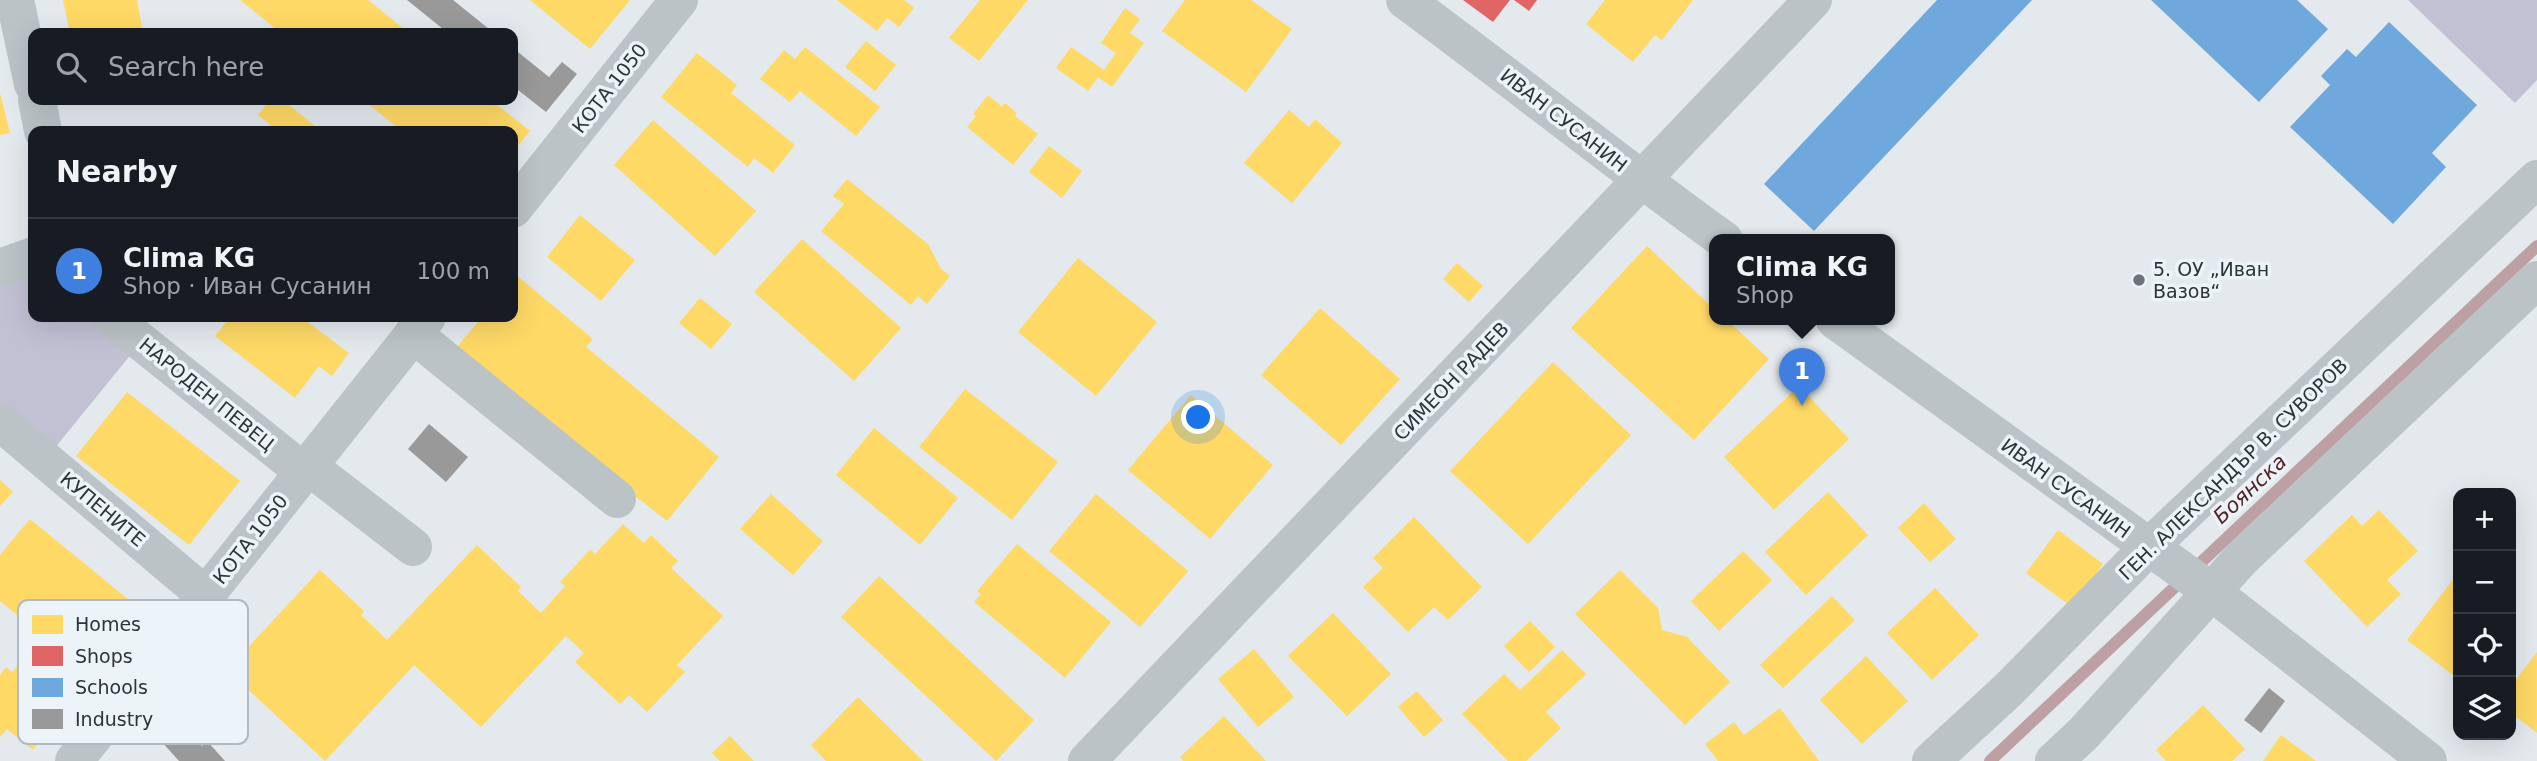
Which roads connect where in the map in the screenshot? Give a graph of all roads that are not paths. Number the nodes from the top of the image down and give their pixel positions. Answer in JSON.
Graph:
{"nodes":[{"id":1,"x":15,"y":0,"type":"edge"},
{"id":2,"x":678,"y":0,"type":"edge"},
{"id":3,"x":1405,"y":0,"type":"edge"},
{"id":4,"x":1814,"y":0,"type":"edge"},
{"id":5,"x":28,"y":61,"type":"edge"},
{"id":6,"x":38,"y":105,"type":"edge"},
{"id":7,"x":42,"y":126,"type":"edge"},
{"id":8,"x":2537,"y":178,"type":"edge"},
{"id":9,"x":1643,"y":181,"type":"junction"},
{"id":10,"x":518,"y":203,"type":"edge"},
{"id":11,"x":1716,"y":234,"type":"edge"},
{"id":12,"x":28,"y":258,"type":"edge"},
{"id":13,"x":0,"y":268,"type":"edge"},
{"id":14,"x":2537,"y":280,"type":"edge"},
{"id":15,"x":116,"y":322,"type":"edge"},
{"id":16,"x":1842,"y":325,"type":"edge"},
{"id":17,"x":420,"y":326,"type":"edge"},
{"id":18,"x":0,"y":422,"type":"edge"},
{"id":19,"x":306,"y":469,"type":"junction"},
{"id":20,"x":617,"y":499,"type":"dead end"},
{"id":21,"x":413,"y":547,"type":"dead end"},
{"id":22,"x":2149,"y":547,"type":"junction"},
{"id":23,"x":2212,"y":592,"type":"junction"},
{"id":24,"x":205,"y":595,"type":"junction"},
{"id":25,"x":201,"y":600,"type":"edge"},
{"id":26,"x":87,"y":744,"type":"edge"},
{"id":27,"x":74,"y":761,"type":"edge"},
{"id":28,"x":1087,"y":761,"type":"edge"},
{"id":29,"x":1931,"y":761,"type":"edge"},
{"id":30,"x":2054,"y":761,"type":"edge"},
{"id":31,"x":2428,"y":761,"type":"edge"}],
"edges":[{"from":1,"to":5,"type":"street"},
{"from":2,"to":10,"type":"street","name":"КОТА 1050"},
{"from":3,"to":9,"type":"street","name":"ИВАН СУСАНИН"},
{"from":4,"to":9,"type":"street","name":"СИМЕОН РАДЕВ"},
{"from":6,"to":7,"type":"street"},
{"from":8,"to":22,"type":"street","name":"ГЕН. АЛЕКСАНДЪР В. СУВОРОВ"},
{"from":9,"to":11,"type":"street","name":"ИВАН СУСАНИН"},
{"from":9,"to":28,"type":"street","name":"СИМЕОН РАДЕВ"},
{"from":12,"to":13,"type":"street"},
{"from":14,"to":23,"type":"street"},
{"from":15,"to":19,"type":"street","name":"НАРОДЕН ПЕВЕЦ"},
{"from":16,"to":22,"type":"street","name":"ИВАН СУСАНИН"},
{"from":17,"to":19,"type":"street","name":"КОТА 1050"},
{"from":17,"to":20,"type":"street"},
{"from":18,"to":24,"type":"street","name":"КУПЕНИТЕ"},
{"from":19,"to":21,"type":"street","name":"НАРОДЕН ПЕВЕЦ"},
{"from":19,"to":24,"type":"street","name":"КОТА 1050"},
{"from":22,"to":23,"type":"street","name":"ИВАН СУСАНИН"},
{"from":22,"to":29,"type":"street","name":"ГЕН. АЛЕКСАНДЪР В. СУВОРОВ"},
{"from":23,"to":30,"type":"street"},
{"from":23,"to":31,"type":"street","name":"ИВАН СУСАНИН"},
{"from":24,"to":25,"type":"street","name":"КОТА 1050"},
{"from":26,"to":27,"type":"street","name":"КОТА 1050"}]}
